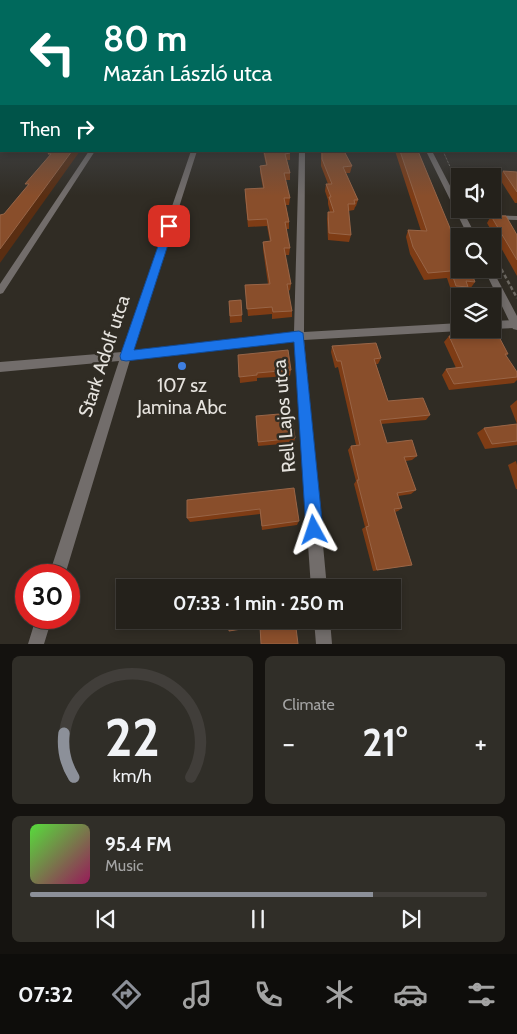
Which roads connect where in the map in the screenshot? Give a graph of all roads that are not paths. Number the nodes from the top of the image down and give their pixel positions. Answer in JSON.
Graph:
{"nodes":[{"id":1,"x":91,"y":152,"type":"edge"},
{"id":2,"x":194,"y":152,"type":"edge"},
{"id":3,"x":302,"y":152,"type":"edge"},
{"id":4,"x":430,"y":152,"type":"edge"},
{"id":5,"x":451,"y":194,"type":"edge"},
{"id":6,"x":501,"y":217,"type":"edge"},
{"id":7,"x":517,"y":218,"type":"edge"},
{"id":8,"x":493,"y":278,"type":"edge"},
{"id":9,"x":0,"y":292,"type":"edge"},
{"id":10,"x":517,"y":324,"type":"edge"},
{"id":11,"x":501,"y":325,"type":"edge"},
{"id":12,"x":451,"y":328,"type":"edge"},
{"id":13,"x":299,"y":336,"type":"junction"},
{"id":14,"x":126,"y":356,"type":"junction"},
{"id":15,"x":0,"y":366,"type":"edge"},
{"id":16,"x":60,"y":564,"type":"edge"},
{"id":17,"x":318,"y":579,"type":"edge"},
{"id":18,"x":41,"y":629,"type":"edge"},
{"id":19,"x":323,"y":629,"type":"edge"},
{"id":20,"x":36,"y":644,"type":"edge"},
{"id":21,"x":324,"y":644,"type":"edge"}],
"edges":[{"from":1,"to":9,"type":"street"},
{"from":2,"to":14,"type":"street","name":"Stark Adolf utca"},
{"from":3,"to":13,"type":"street","name":"Rell Lajos utca"},
{"from":4,"to":5,"type":"street"},
{"from":6,"to":7,"type":"street"},
{"from":8,"to":10,"type":"street"},
{"from":10,"to":11,"type":"street"},
{"from":12,"to":13,"type":"street"},
{"from":13,"to":14,"type":"street"},
{"from":13,"to":17,"type":"street","name":"Rell Lajos utca"},
{"from":14,"to":15,"type":"street"},
{"from":14,"to":16,"type":"street","name":"Stark Adolf utca"},
{"from":18,"to":20,"type":"street"},
{"from":19,"to":21,"type":"street"}]}
